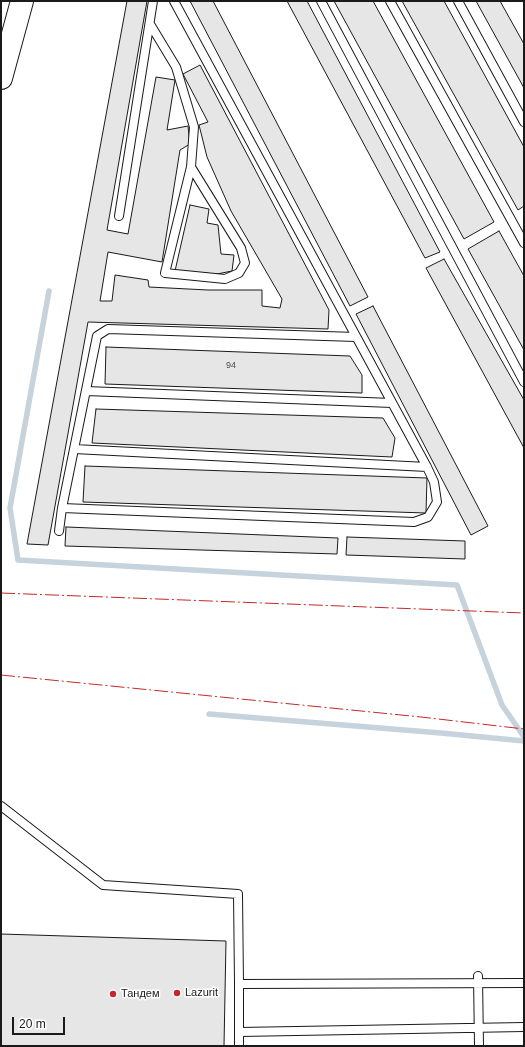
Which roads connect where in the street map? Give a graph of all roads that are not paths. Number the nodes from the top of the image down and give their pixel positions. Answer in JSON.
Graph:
{"nodes":[{"id":1,"x":22,"y":1,"type":"edge"},
{"id":2,"x":154,"y":1,"type":"edge"},
{"id":3,"x":174,"y":1,"type":"edge"},
{"id":4,"x":321,"y":1,"type":"edge"},
{"id":5,"x":390,"y":1,"type":"edge"},
{"id":6,"x":458,"y":1,"type":"edge"},
{"id":7,"x":150,"y":24,"type":"junction"},
{"id":8,"x":1,"y":78,"type":"edge"},
{"id":9,"x":524,"y":122,"type":"edge"},
{"id":10,"x":191,"y":167,"type":"junction"},
{"id":11,"x":119,"y":216,"type":"dead end"},
{"id":12,"x":524,"y":243,"type":"edge"},
{"id":13,"x":356,"y":336,"type":"junction"},
{"id":14,"x":524,"y":382,"type":"edge"},
{"id":15,"x":86,"y":391,"type":"junction"},
{"id":16,"x":392,"y":403,"type":"junction"},
{"id":17,"x":74,"y":449,"type":"junction"},
{"id":18,"x":426,"y":467,"type":"junction"},
{"id":19,"x":62,"y":508,"type":"junction"},
{"id":20,"x":59,"y":531,"type":"dead end"},
{"id":21,"x":1,"y":806,"type":"edge"},
{"id":22,"x":478,"y":979,"type":"junction"},
{"id":23,"x":524,"y":983,"type":"edge"},
{"id":24,"x":239,"y":984,"type":"junction"},
{"id":25,"x":478,"y":1027,"type":"junction"},
{"id":26,"x":524,"y":1027,"type":"edge"},
{"id":27,"x":239,"y":1032,"type":"junction"},
{"id":28,"x":239,"y":1046,"type":"edge"},
{"id":29,"x":479,"y":1046,"type":"edge"}],
"edges":[{"from":1,"to":8,"type":"main road"},
{"from":2,"to":7,"type":"lane"},
{"from":3,"to":13,"type":"lane"},
{"from":4,"to":14,"type":"lane"},
{"from":5,"to":12,"type":"lane"},
{"from":6,"to":9,"type":"lane"},
{"from":7,"to":10,"type":"lane"},
{"from":7,"to":11,"type":"lane"},
{"from":10,"to":10,"type":"lane"},
{"from":13,"to":15,"type":"lane"},
{"from":13,"to":16,"type":"lane"},
{"from":15,"to":16,"type":"lane"},
{"from":15,"to":17,"type":"lane"},
{"from":16,"to":18,"type":"lane"},
{"from":17,"to":18,"type":"lane"},
{"from":17,"to":19,"type":"lane"},
{"from":18,"to":19,"type":"lane"},
{"from":19,"to":20,"type":"lane"},
{"from":21,"to":24,"type":"lane"},
{"from":22,"to":23,"type":"lane"},
{"from":22,"to":24,"type":"lane"},
{"from":22,"to":25,"type":"lane"},
{"from":24,"to":27,"type":"lane"},
{"from":25,"to":26,"type":"lane"},
{"from":25,"to":27,"type":"lane"},
{"from":25,"to":29,"type":"lane"},
{"from":27,"to":28,"type":"lane"}]}
